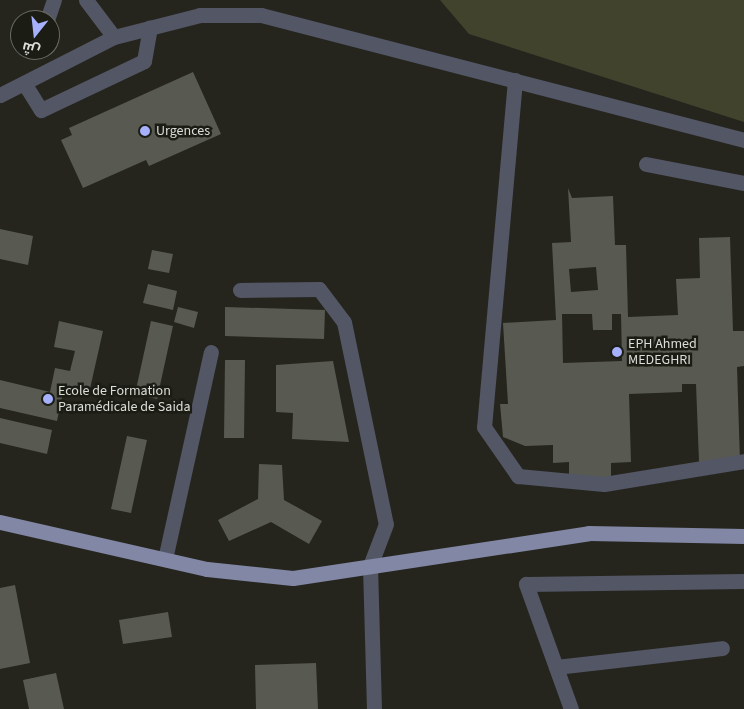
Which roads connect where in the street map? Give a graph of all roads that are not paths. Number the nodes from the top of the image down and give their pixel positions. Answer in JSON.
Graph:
{"nodes":[{"id":1,"x":86,"y":0,"type":"edge"},
{"id":2,"x":150,"y":28,"type":"junction"},
{"id":3,"x":114,"y":36,"type":"junction"},
{"id":4,"x":60,"y":54,"type":"edge"},
{"id":5,"x":49,"y":60,"type":"edge"},
{"id":6,"x":515,"y":80,"type":"junction"},
{"id":7,"x":24,"y":83,"type":"junction"},
{"id":8,"x":0,"y":95,"type":"edge"},
{"id":9,"x":744,"y":140,"type":"edge"},
{"id":10,"x":646,"y":164,"type":"dead end"},
{"id":11,"x":744,"y":183,"type":"edge"},
{"id":12,"x":240,"y":290,"type":"dead end"},
{"id":13,"x":211,"y":352,"type":"dead end"},
{"id":14,"x":744,"y":461,"type":"edge"},
{"id":15,"x":0,"y":522,"type":"edge"},
{"id":16,"x":744,"y":536,"type":"edge"},
{"id":17,"x":164,"y":559,"type":"junction"},
{"id":18,"x":370,"y":566,"type":"junction"},
{"id":19,"x":744,"y":581,"type":"edge"},
{"id":20,"x":722,"y":648,"type":"dead end"},
{"id":21,"x":556,"y":667,"type":"junction"},
{"id":22,"x":374,"y":709,"type":"edge"},
{"id":23,"x":570,"y":709,"type":"edge"}],
"edges":[{"from":1,"to":3,"type":"street"},
{"from":2,"to":3,"type":"street"},
{"from":2,"to":6,"type":"street"},
{"from":2,"to":7,"type":"street"},
{"from":3,"to":4,"type":"street"},
{"from":5,"to":7,"type":"street"},
{"from":6,"to":9,"type":"street"},
{"from":6,"to":14,"type":"street"},
{"from":7,"to":8,"type":"street"},
{"from":10,"to":11,"type":"street"},
{"from":12,"to":18,"type":"street"},
{"from":13,"to":17,"type":"street"},
{"from":15,"to":17,"type":"main road"},
{"from":16,"to":18,"type":"main road"},
{"from":17,"to":18,"type":"main road"},
{"from":18,"to":22,"type":"street"},
{"from":19,"to":21,"type":"street"},
{"from":20,"to":21,"type":"street"},
{"from":21,"to":23,"type":"street"}]}
